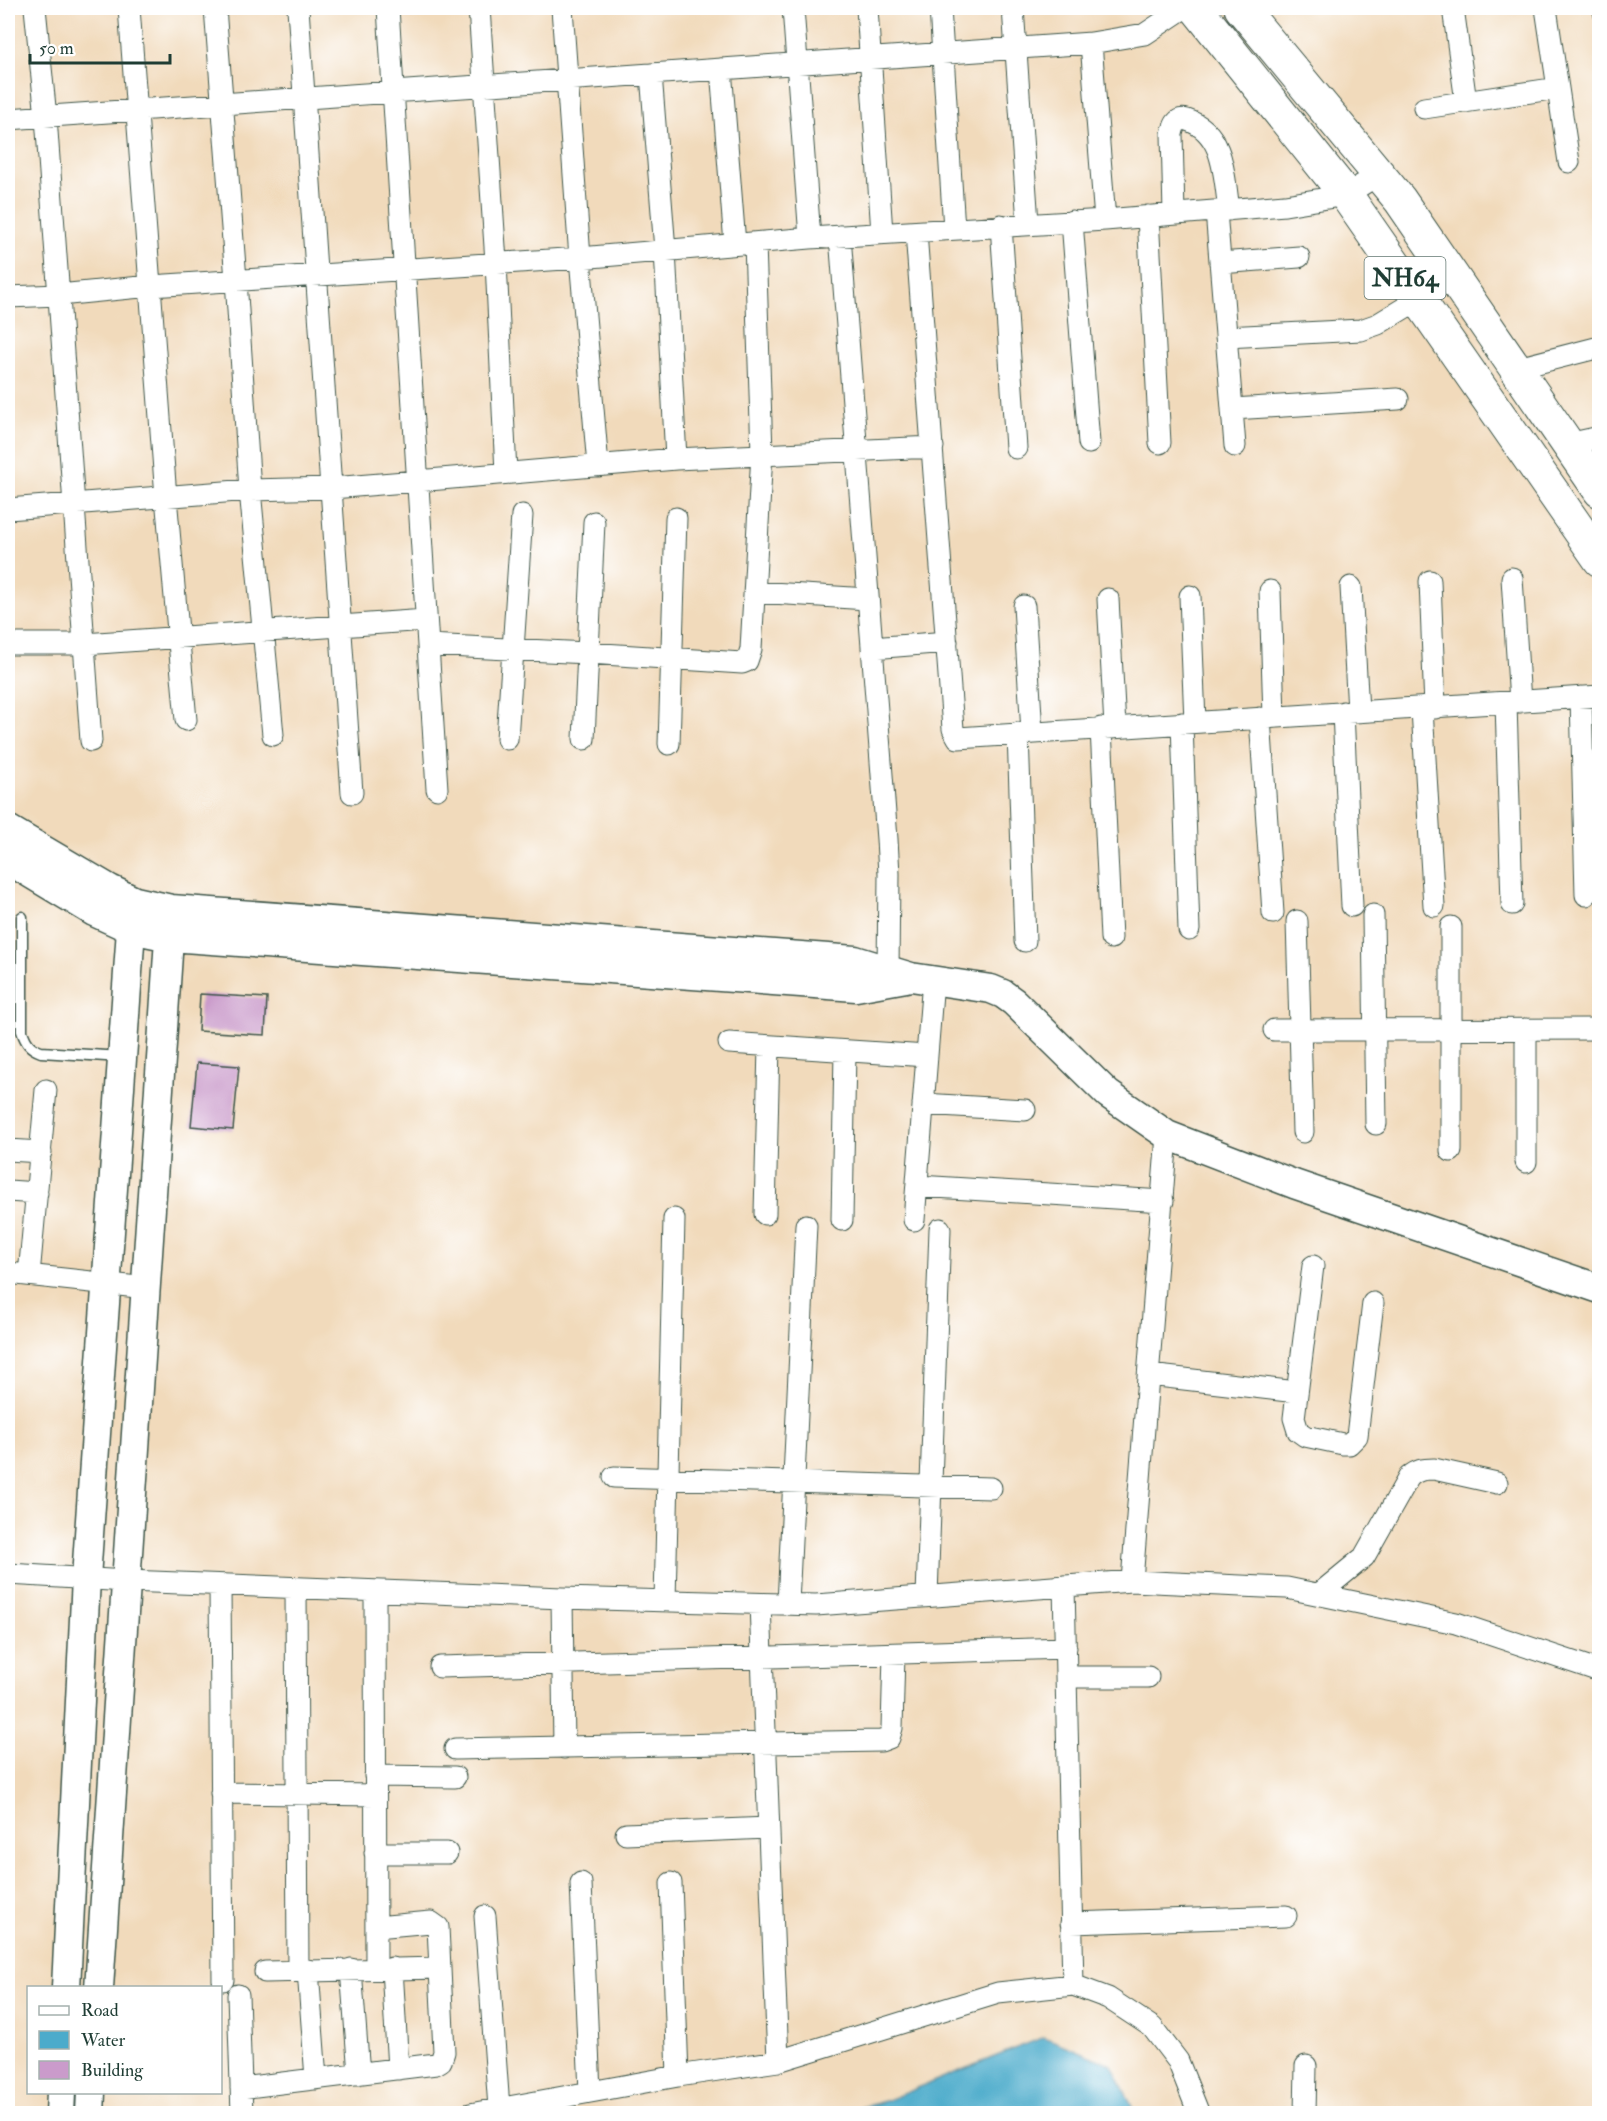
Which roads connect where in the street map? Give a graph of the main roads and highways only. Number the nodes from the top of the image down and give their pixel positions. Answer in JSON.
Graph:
{"nodes":[{"id":1,"x":1196,"y":8,"type":"edge"},
{"id":2,"x":1241,"y":8,"type":"edge"},
{"id":3,"x":1599,"y":491,"type":"edge"},
{"id":4,"x":1599,"y":560,"type":"edge"}],
"edges":[{"from":1,"to":4,"type":"main road","number":"NH64"},
{"from":2,"to":3,"type":"main road","number":"NH64"}]}
